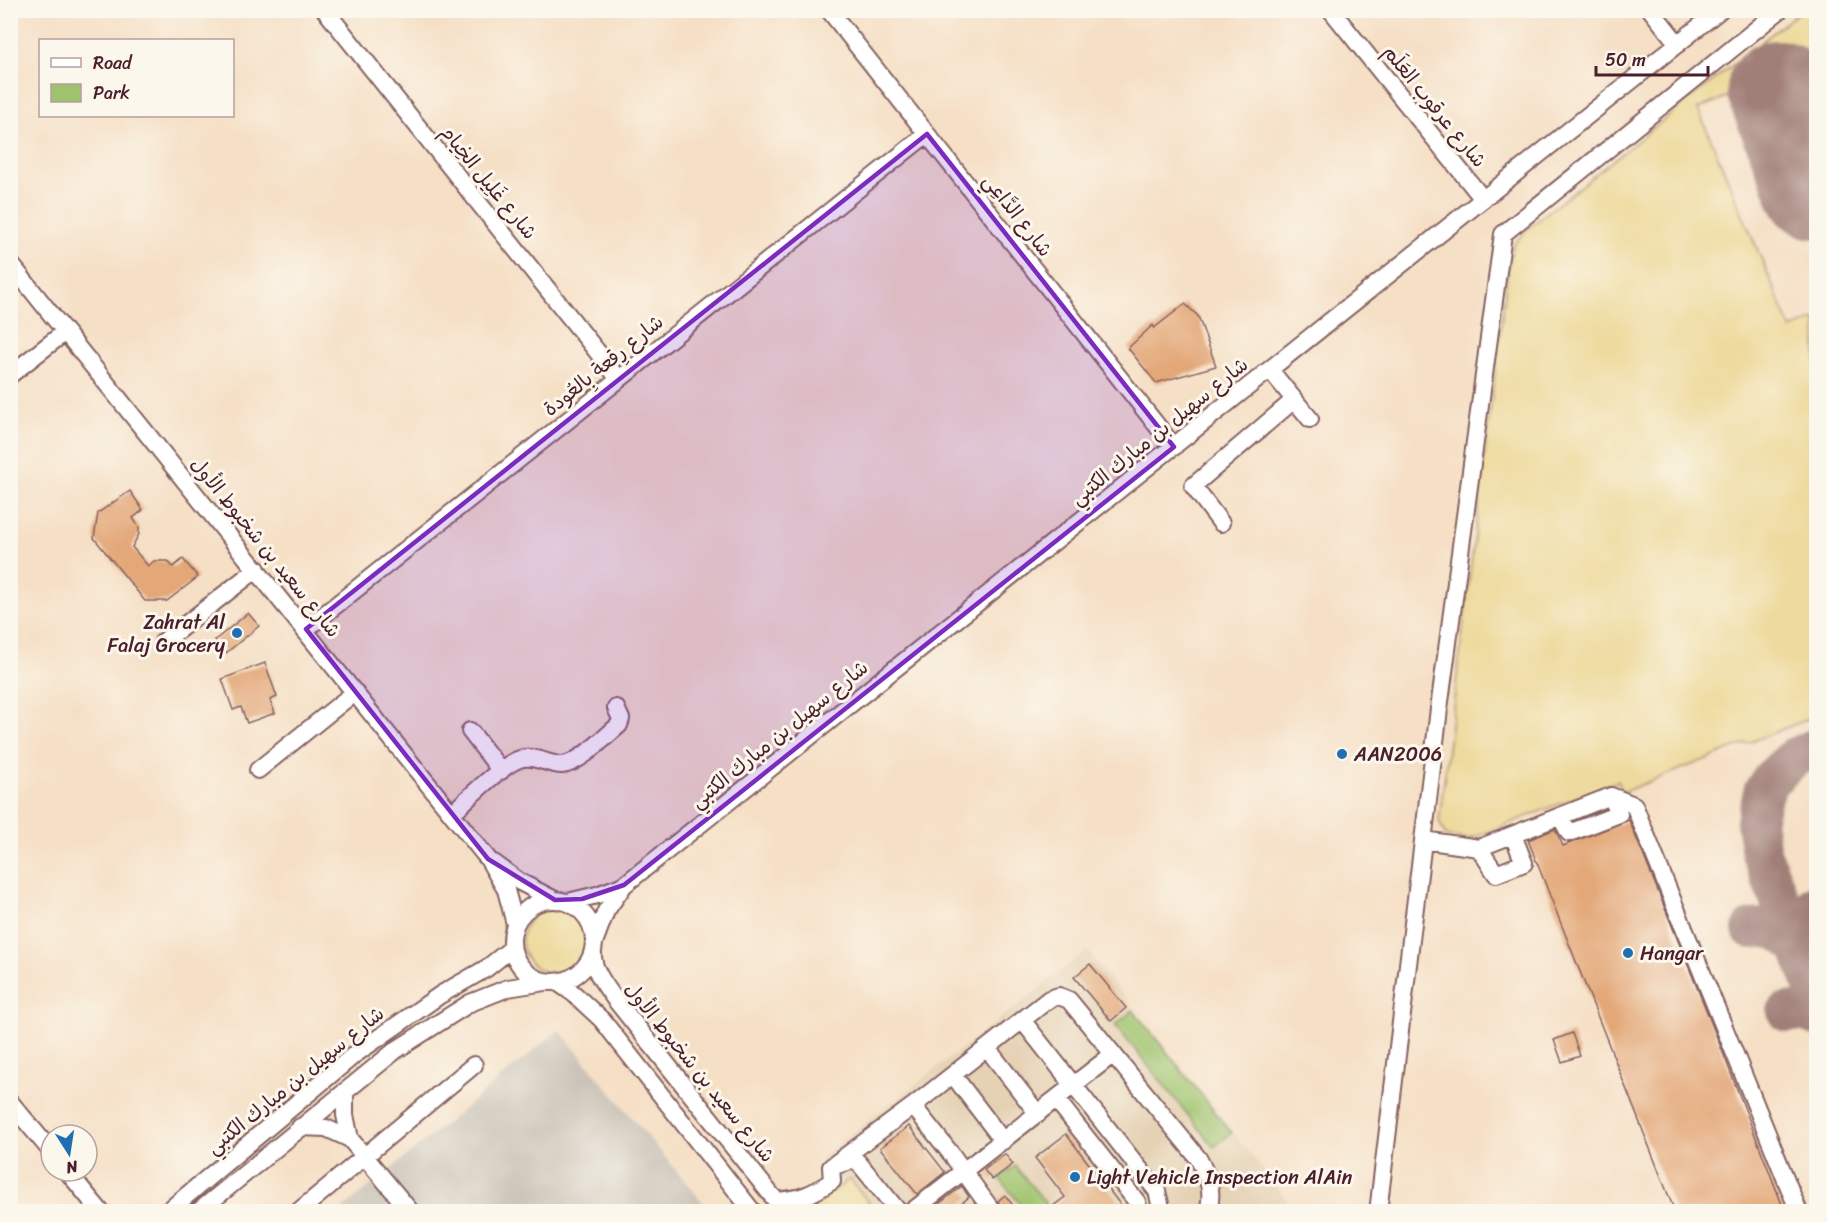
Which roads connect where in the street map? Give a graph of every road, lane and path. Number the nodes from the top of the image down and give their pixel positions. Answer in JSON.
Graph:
{"nodes":[{"id":1,"x":325,"y":10,"type":"edge"},
{"id":2,"x":829,"y":10,"type":"edge"},
{"id":3,"x":1331,"y":10,"type":"edge"},
{"id":4,"x":1651,"y":10,"type":"edge"},
{"id":5,"x":1720,"y":10,"type":"edge"},
{"id":6,"x":1780,"y":10,"type":"edge"},
{"id":7,"x":1678,"y":44,"type":"junction"},
{"id":8,"x":927,"y":134,"type":"junction"},
{"id":9,"x":1483,"y":199,"type":"junction"},
{"id":10,"x":10,"y":263,"type":"edge"},
{"id":11,"x":65,"y":332,"type":"junction"},
{"id":12,"x":1270,"y":370,"type":"junction"},
{"id":13,"x":10,"y":375,"type":"edge"},
{"id":14,"x":619,"y":379,"type":"junction"},
{"id":15,"x":1294,"y":400,"type":"junction"},
{"id":16,"x":1310,"y":419,"type":"dead end"},
{"id":17,"x":1173,"y":447,"type":"junction"},
{"id":18,"x":1221,"y":523,"type":"dead end"},
{"id":19,"x":256,"y":569,"type":"junction"},
{"id":20,"x":306,"y":629,"type":"junction"},
{"id":21,"x":163,"y":642,"type":"dead end"},
{"id":22,"x":356,"y":692,"type":"junction"},
{"id":23,"x":616,"y":708,"type":"dead end"},
{"id":24,"x":470,"y":730,"type":"dead end"},
{"id":25,"x":258,"y":770,"type":"dead end"},
{"id":26,"x":501,"y":771,"type":"junction"},
{"id":27,"x":452,"y":813,"type":"junction"},
{"id":28,"x":1513,"y":835,"type":"junction"},
{"id":29,"x":1423,"y":840,"type":"junction"},
{"id":30,"x":1479,"y":848,"type":"junction"},
{"id":31,"x":488,"y":859,"type":"junction"},
{"id":32,"x":624,"y":885,"type":"junction"},
{"id":33,"x":562,"y":901,"type":"junction"},
{"id":34,"x":515,"y":924,"type":"junction"},
{"id":35,"x":594,"y":946,"type":"junction"},
{"id":36,"x":512,"y":948,"type":"junction"},
{"id":37,"x":572,"y":970,"type":"joint"},
{"id":38,"x":551,"y":982,"type":"junction"},
{"id":39,"x":1028,"y":1016,"type":"junction"},
{"id":40,"x":987,"y":1048,"type":"junction"},
{"id":41,"x":1109,"y":1057,"type":"junction"},
{"id":42,"x":474,"y":1065,"type":"dead end"},
{"id":43,"x":954,"y":1075,"type":"junction"},
{"id":44,"x":345,"y":1091,"type":"junction"},
{"id":45,"x":1065,"y":1093,"type":"junction"},
{"id":46,"x":10,"y":1102,"type":"edge"},
{"id":47,"x":913,"y":1106,"type":"junction"},
{"id":48,"x":1038,"y":1114,"type":"junction"},
{"id":49,"x":300,"y":1127,"type":"junction"},
{"id":50,"x":39,"y":1137,"type":"edge"},
{"id":51,"x":350,"y":1138,"type":"junction"},
{"id":52,"x":871,"y":1138,"type":"junction"},
{"id":53,"x":1003,"y":1141,"type":"junction"},
{"id":54,"x":365,"y":1156,"type":"junction"},
{"id":55,"x":831,"y":1167,"type":"junction"},
{"id":56,"x":962,"y":1171,"type":"junction"},
{"id":57,"x":77,"y":1183,"type":"edge"},
{"id":58,"x":781,"y":1206,"type":"edge"},
{"id":59,"x":101,"y":1212,"type":"edge"},
{"id":60,"x":167,"y":1212,"type":"edge"},
{"id":61,"x":198,"y":1212,"type":"edge"},
{"id":62,"x":298,"y":1212,"type":"edge"},
{"id":63,"x":411,"y":1212,"type":"edge"},
{"id":64,"x":753,"y":1212,"type":"edge"},
{"id":65,"x":899,"y":1212,"type":"edge"},
{"id":66,"x":910,"y":1212,"type":"edge"},
{"id":67,"x":993,"y":1212,"type":"edge"},
{"id":68,"x":1139,"y":1212,"type":"edge"},
{"id":69,"x":1150,"y":1212,"type":"edge"},
{"id":70,"x":1162,"y":1212,"type":"edge"},
{"id":71,"x":1197,"y":1212,"type":"edge"},
{"id":72,"x":1208,"y":1212,"type":"edge"},
{"id":73,"x":1378,"y":1212,"type":"edge"},
{"id":74,"x":1799,"y":1212,"type":"edge"}],
"edges":[{"from":1,"to":14,"type":"street","name":"شارع غَلِيل الخِيام"},
{"from":2,"to":8,"type":"street","name":"شارع الدَّاعِي"},
{"from":3,"to":9,"type":"street","name":"شارع عرقوب العَلَم"},
{"from":4,"to":7,"type":"street"},
{"from":5,"to":7,"type":"street","name":"شارع سهيل بن مبارك الكتبي"},
{"from":6,"to":29,"type":"street"},
{"from":7,"to":9,"type":"street","name":"شارع سهيل بن مبارك الكتبي"},
{"from":8,"to":14,"type":"street","name":"شارع رِقعة بِالعُودة"},
{"from":8,"to":17,"type":"street","name":"شارع الدَّاعِي"},
{"from":9,"to":12,"type":"street","name":"شارع سهيل بن مبارك الكتبي"},
{"from":10,"to":11,"type":"street","name":"شارع سعيد بن شخبوط الأول"},
{"from":11,"to":13,"type":"street"},
{"from":11,"to":19,"type":"street","name":"شارع سعيد بن شخبوط الأول"},
{"from":12,"to":15,"type":"street"},
{"from":12,"to":17,"type":"street","name":"شارع سهيل بن مبارك الكتبي"},
{"from":14,"to":20,"type":"street","name":"شارع رِقعة بِالعُودة"},
{"from":15,"to":16,"type":"street"},
{"from":15,"to":18,"type":"street"},
{"from":17,"to":32,"type":"street","name":"شارع سهيل بن مبارك الكتبي"},
{"from":19,"to":20,"type":"street","name":"شارع سعيد بن شخبوط الأول"},
{"from":19,"to":21,"type":"street"},
{"from":20,"to":22,"type":"street","name":"شارع سعيد بن شخبوط الأول"},
{"from":22,"to":25,"type":"street"},
{"from":22,"to":27,"type":"street","name":"شارع سعيد بن شخبوط الأول"},
{"from":23,"to":26,"type":"street"},
{"from":24,"to":26,"type":"street"},
{"from":26,"to":27,"type":"street"},
{"from":27,"to":31,"type":"street","name":"شارع سعيد بن شخبوط الأول"},
{"from":28,"to":30,"type":"street"},
{"from":28,"to":30,"type":"street"},
{"from":28,"to":74,"type":"street"},
{"from":29,"to":30,"type":"street"},
{"from":29,"to":73,"type":"street"},
{"from":31,"to":33,"type":"street","name":"شارع سعيد بن شخبوط الأول"},
{"from":31,"to":34,"type":"street","name":"شارع سعيد بن شخبوط الأول"},
{"from":32,"to":33,"type":"street","name":"شارع سهيل بن مبارك الكتبي"},
{"from":32,"to":35,"type":"street","name":"شارع سهيل بن مبارك الكتبي"},
{"from":33,"to":34,"type":"street","name":"شارع سهيل بن مبارك الكتبي"},
{"from":33,"to":35,"type":"street","name":"شارع سعيد بن شخبوط الأول"},
{"from":34,"to":36,"type":"street"},
{"from":35,"to":38,"type":"street","name":"شارع سهيل بن مبارك الكتبي"},
{"from":35,"to":58,"type":"street","name":"شارع سعيد بن شخبوط الأول"},
{"from":36,"to":38,"type":"street"},
{"from":36,"to":60,"type":"street","name":"شارع سهيل بن مبارك الكتبي"},
{"from":37,"to":37,"type":"path"},
{"from":38,"to":44,"type":"street","name":"شارع سهيل بن مبارك الكتبي"},
{"from":38,"to":64,"type":"street"},
{"from":39,"to":40,"type":"street"},
{"from":39,"to":41,"type":"street"},
{"from":39,"to":45,"type":"street"},
{"from":40,"to":43,"type":"street"},
{"from":40,"to":48,"type":"street"},
{"from":41,"to":45,"type":"street"},
{"from":41,"to":71,"type":"street"},
{"from":41,"to":72,"type":"street"},
{"from":42,"to":54,"type":"street"},
{"from":43,"to":47,"type":"street"},
{"from":43,"to":53,"type":"street"},
{"from":44,"to":49,"type":"street","name":"شارع سهيل بن مبارك الكتبي"},
{"from":44,"to":51,"type":"street"},
{"from":45,"to":48,"type":"street"},
{"from":45,"to":68,"type":"street"},
{"from":45,"to":69,"type":"street"},
{"from":45,"to":70,"type":"street"},
{"from":46,"to":50,"type":"street"},
{"from":47,"to":52,"type":"street"},
{"from":47,"to":56,"type":"street"},
{"from":48,"to":53,"type":"street"},
{"from":49,"to":51,"type":"street"},
{"from":49,"to":61,"type":"street","name":"شارع سهيل بن مبارك الكتبي"},
{"from":51,"to":54,"type":"street"},
{"from":52,"to":55,"type":"street"},
{"from":52,"to":66,"type":"street"},
{"from":53,"to":56,"type":"street"},
{"from":54,"to":62,"type":"street"},
{"from":54,"to":63,"type":"street"},
{"from":55,"to":58,"type":"street"},
{"from":55,"to":65,"type":"street"},
{"from":56,"to":66,"type":"street"},
{"from":56,"to":67,"type":"street"},
{"from":57,"to":59,"type":"street"}]}
